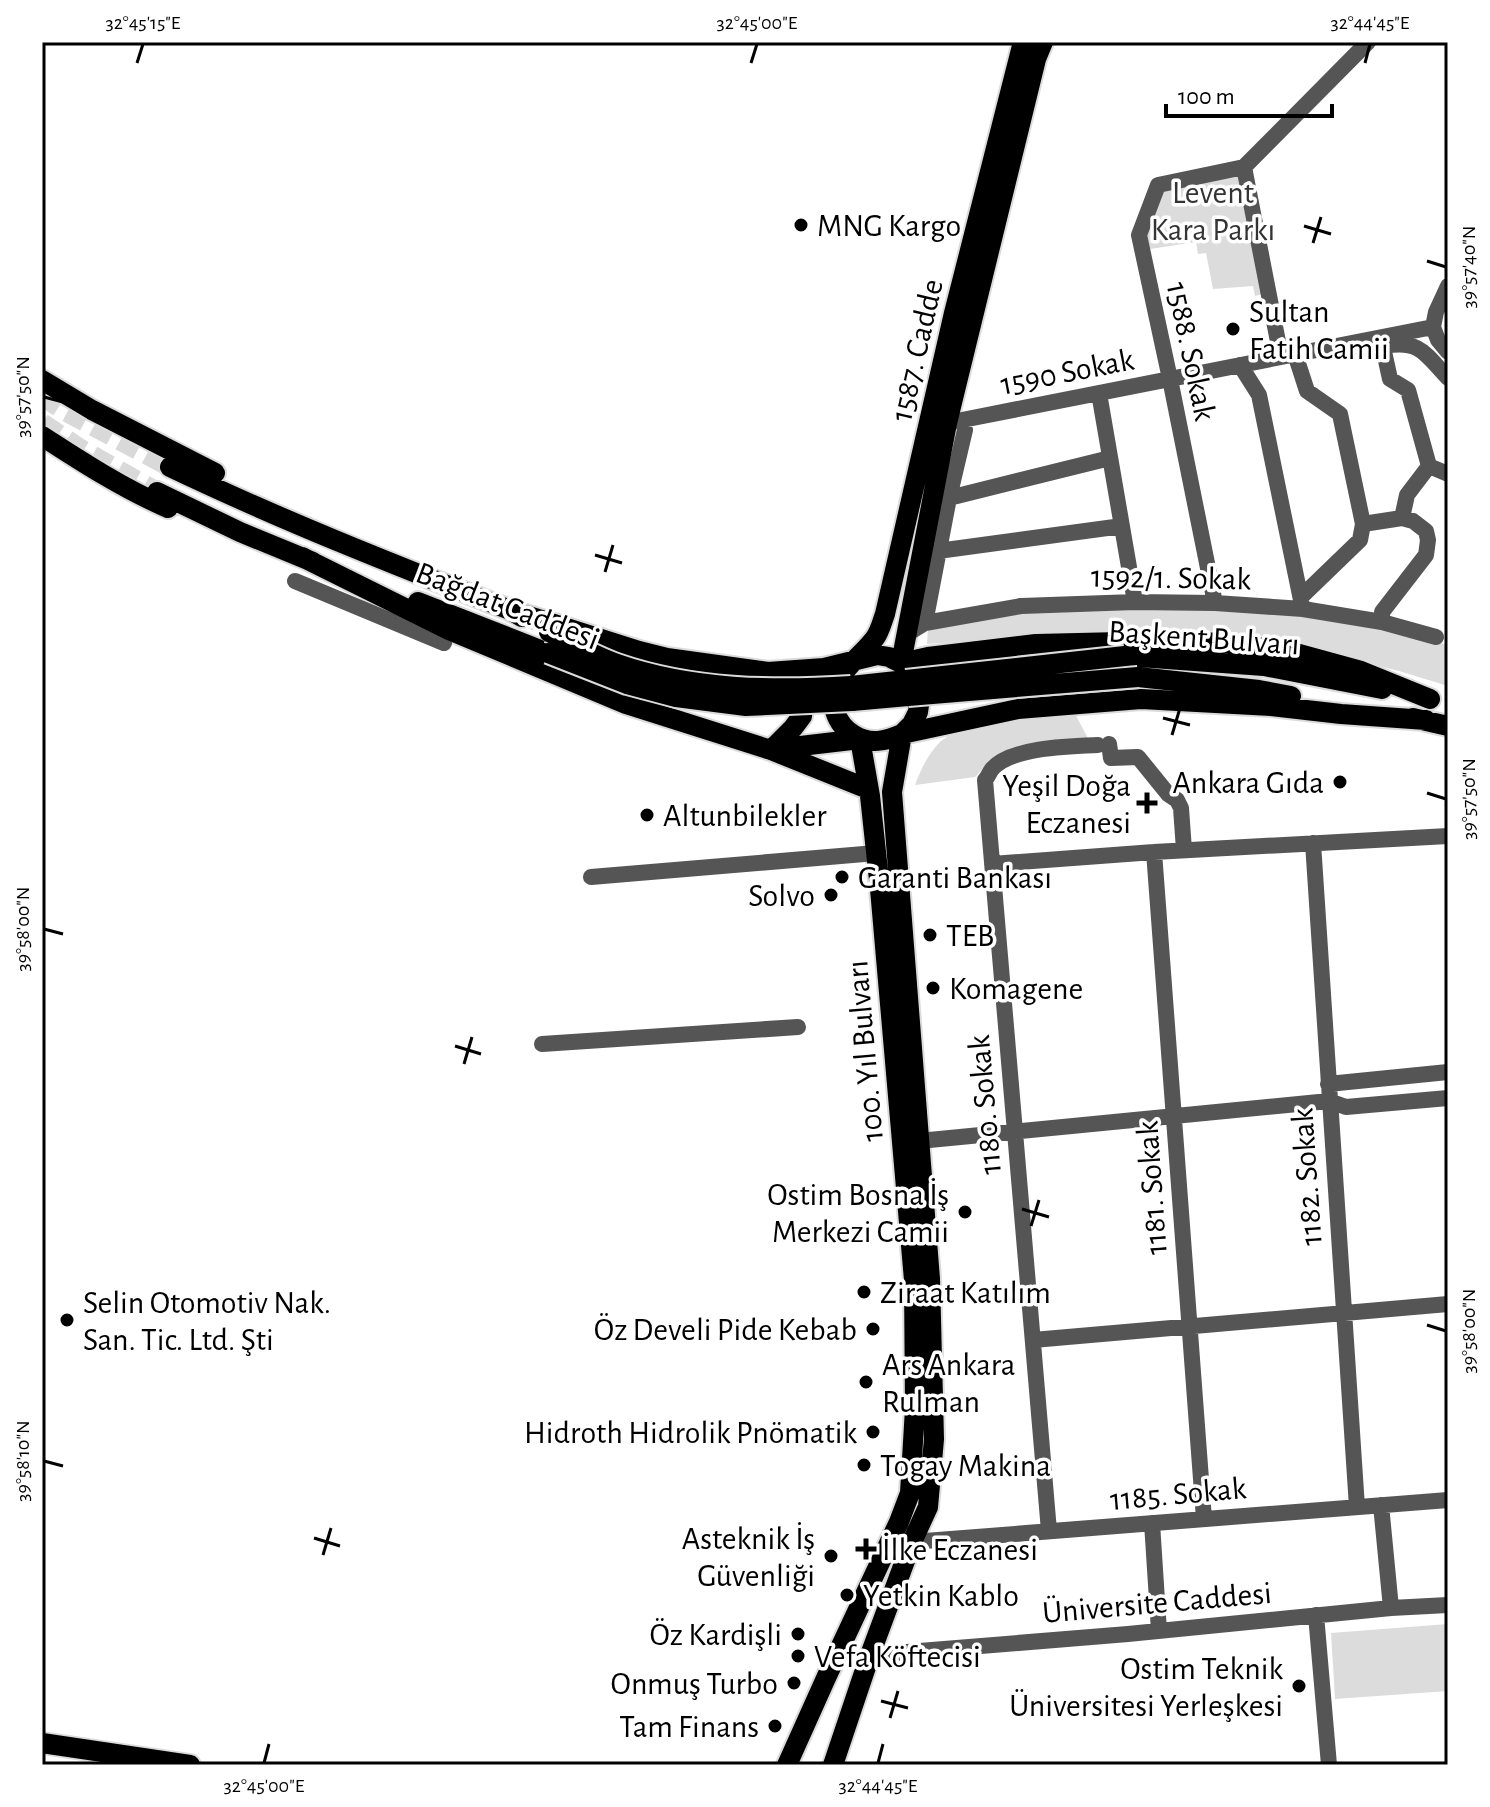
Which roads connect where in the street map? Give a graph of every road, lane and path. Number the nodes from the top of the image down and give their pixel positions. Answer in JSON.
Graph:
{"nodes":[{"id":1,"x":1023,"y":42,"type":"edge"},
{"id":2,"x":1043,"y":42,"type":"edge"},
{"id":3,"x":1368,"y":42,"type":"edge"},
{"id":4,"x":1244,"y":167,"type":"junction"},
{"id":5,"x":1448,"y":286,"type":"edge"},
{"id":6,"x":1433,"y":327,"type":"junction"},
{"id":7,"x":1383,"y":347,"type":"junction"},
{"id":8,"x":1448,"y":352,"type":"edge"},
{"id":9,"x":1291,"y":359,"type":"junction"},
{"id":10,"x":1240,"y":365,"type":"junction"},
{"id":11,"x":1448,"y":378,"type":"edge"},
{"id":12,"x":1170,"y":379,"type":"junction"},
{"id":13,"x":42,"y":380,"type":"edge"},
{"id":14,"x":1099,"y":393,"type":"junction"},
{"id":15,"x":956,"y":427,"type":"junction"},
{"id":16,"x":42,"y":436,"type":"edge"},
{"id":17,"x":1110,"y":458,"type":"junction"},
{"id":18,"x":1429,"y":466,"type":"junction"},
{"id":19,"x":170,"y":467,"type":"tunnel mouth"},
{"id":20,"x":1448,"y":474,"type":"edge"},
{"id":21,"x":157,"y":492,"type":"tunnel mouth"},
{"id":22,"x":949,"y":498,"type":"junction"},
{"id":23,"x":255,"y":506,"type":"junction"},
{"id":24,"x":1402,"y":518,"type":"junction"},
{"id":25,"x":1363,"y":524,"type":"junction"},
{"id":26,"x":1122,"y":526,"type":"junction"},
{"id":27,"x":240,"y":532,"type":"junction"},
{"id":28,"x":938,"y":551,"type":"junction"},
{"id":29,"x":302,"y":557,"type":"junction"},
{"id":30,"x":295,"y":581,"type":"dead end"},
{"id":31,"x":1135,"y":602,"type":"junction"},
{"id":32,"x":1215,"y":603,"type":"junction"},
{"id":33,"x":1302,"y":603,"type":"junction"},
{"id":34,"x":510,"y":610,"type":"junction"},
{"id":35,"x":1382,"y":622,"type":"junction"},
{"id":36,"x":925,"y":623,"type":"junction"},
{"id":37,"x":907,"y":634,"type":"junction"},
{"id":38,"x":1443,"y":636,"type":"edge"},
{"id":39,"x":444,"y":643,"type":"dead end"},
{"id":40,"x":549,"y":643,"type":"junction"},
{"id":41,"x":963,"y":654,"type":"junction"},
{"id":42,"x":852,"y":663,"type":"junction"},
{"id":43,"x":776,"y":671,"type":"junction"},
{"id":44,"x":905,"y":680,"type":"junction"},
{"id":45,"x":1439,"y":701,"type":"edge"},
{"id":46,"x":1018,"y":709,"type":"junction"},
{"id":47,"x":1426,"y":720,"type":"junction"},
{"id":48,"x":1448,"y":726,"type":"edge"},
{"id":49,"x":902,"y":734,"type":"junction"},
{"id":50,"x":860,"y":739,"type":"junction"},
{"id":51,"x":771,"y":750,"type":"junction"},
{"id":52,"x":868,"y":789,"type":"junction"},
{"id":53,"x":892,"y":792,"type":"junction"},
{"id":54,"x":1448,"y":836,"type":"edge"},
{"id":55,"x":1313,"y":843,"type":"junction"},
{"id":56,"x":1184,"y":850,"type":"junction"},
{"id":57,"x":1154,"y":852,"type":"junction"},
{"id":58,"x":876,"y":853,"type":"junction"},
{"id":59,"x":992,"y":864,"type":"junction"},
{"id":60,"x":591,"y":877,"type":"dead end"},
{"id":61,"x":798,"y":1027,"type":"dead end"},
{"id":62,"x":542,"y":1044,"type":"dead end"},
{"id":63,"x":1448,"y":1072,"type":"edge"},
{"id":64,"x":1329,"y":1093,"type":"junction"},
{"id":65,"x":1448,"y":1098,"type":"edge"},
{"id":66,"x":1174,"y":1116,"type":"junction"},
{"id":67,"x":1015,"y":1132,"type":"junction"},
{"id":68,"x":919,"y":1141,"type":"junction"},
{"id":69,"x":1448,"y":1304,"type":"edge"},
{"id":70,"x":1343,"y":1313,"type":"junction"},
{"id":71,"x":1189,"y":1326,"type":"junction"},
{"id":72,"x":1033,"y":1340,"type":"junction"},
{"id":73,"x":1448,"y":1500,"type":"edge"},
{"id":74,"x":1381,"y":1505,"type":"junction"},
{"id":75,"x":1357,"y":1507,"type":"junction"},
{"id":76,"x":1204,"y":1519,"type":"junction"},
{"id":77,"x":1152,"y":1523,"type":"junction"},
{"id":78,"x":1049,"y":1531,"type":"junction"},
{"id":79,"x":912,"y":1542,"type":"junction"},
{"id":80,"x":1448,"y":1605,"type":"edge"},
{"id":81,"x":1391,"y":1608,"type":"junction"},
{"id":82,"x":1316,"y":1615,"type":"junction"},
{"id":83,"x":1159,"y":1631,"type":"junction"},
{"id":84,"x":870,"y":1655,"type":"junction"},
{"id":85,"x":42,"y":1743,"type":"edge"},
{"id":86,"x":190,"y":1765,"type":"edge"},
{"id":87,"x":787,"y":1765,"type":"edge"},
{"id":88,"x":833,"y":1765,"type":"edge"},
{"id":89,"x":1329,"y":1765,"type":"edge"}],
"edges":[{"from":1,"to":42,"type":"main road","name":"1587. Cadde"},
{"from":2,"to":15,"type":"main road","name":"1587. Cadde"},
{"from":3,"to":4,"type":"street"},
{"from":4,"to":9,"type":"street"},
{"from":4,"to":12,"type":"street","name":"1588. Sokak"},
{"from":5,"to":6,"type":"street"},
{"from":6,"to":8,"type":"street"},
{"from":6,"to":9,"type":"street","name":"1590 Sokak"},
{"from":7,"to":9,"type":"street"},
{"from":7,"to":11,"type":"street"},
{"from":7,"to":18,"type":"street"},
{"from":9,"to":10,"type":"street","name":"1590 Sokak"},
{"from":9,"to":25,"type":"street"},
{"from":10,"to":12,"type":"street","name":"1590 Sokak"},
{"from":10,"to":33,"type":"street"},
{"from":12,"to":14,"type":"street","name":"1590 Sokak"},
{"from":12,"to":32,"type":"street","name":"1588. Sokak"},
{"from":13,"to":23,"type":"main road"},
{"from":14,"to":15,"type":"street","name":"1590 Sokak"},
{"from":14,"to":17,"type":"street"},
{"from":15,"to":22,"type":"street"},
{"from":15,"to":37,"type":"main road","name":"1587. Cadde"},
{"from":16,"to":27,"type":"main road"},
{"from":17,"to":22,"type":"street"},
{"from":17,"to":26,"type":"street"},
{"from":18,"to":20,"type":"street"},
{"from":18,"to":24,"type":"street"},
{"from":19,"to":23,"type":"main road","name":"Bağdat Caddesi"},
{"from":21,"to":27,"type":"main road","name":"Bağdat Caddesi"},
{"from":22,"to":28,"type":"street"},
{"from":23,"to":34,"type":"main road","name":"Bağdat Caddesi"},
{"from":24,"to":25,"type":"street"},
{"from":24,"to":35,"type":"street"},
{"from":25,"to":33,"type":"street"},
{"from":26,"to":28,"type":"street"},
{"from":26,"to":31,"type":"street"},
{"from":27,"to":29,"type":"main road","name":"Bağdat Caddesi"},
{"from":28,"to":36,"type":"street"},
{"from":29,"to":40,"type":"main road","name":"Bağdat Caddesi"},
{"from":29,"to":51,"type":"main road"},
{"from":30,"to":39,"type":"street"},
{"from":31,"to":32,"type":"street","name":"1592/1. Sokak"},
{"from":31,"to":36,"type":"street","name":"1592/1. Sokak"},
{"from":32,"to":33,"type":"street","name":"1592/1. Sokak"},
{"from":33,"to":35,"type":"street","name":"1592/1. Sokak"},
{"from":34,"to":40,"type":"main road","name":"Bağdat Caddesi"},
{"from":34,"to":43,"type":"main road"},
{"from":35,"to":38,"type":"street","name":"1592/1. Sokak"},
{"from":36,"to":37,"type":"street","name":"1592/1. Sokak"},
{"from":37,"to":44,"type":"main road","name":"1587. Cadde"},
{"from":40,"to":44,"type":"main road","name":"Bağdat Caddesi","bridge":true},
{"from":41,"to":44,"type":"main road"},
{"from":41,"to":45,"type":"main road"},
{"from":41,"to":46,"type":"main road"},
{"from":42,"to":43,"type":"main road"},
{"from":42,"to":44,"type":"main road"},
{"from":42,"to":50,"type":"main road","name":"1587. Cadde"},
{"from":43,"to":51,"type":"main road"},
{"from":44,"to":45,"type":"main road","name":"Başkent Bulvarı","bridge":true},
{"from":44,"to":47,"type":"main road","name":"Başkent Bulvarı","bridge":true},
{"from":44,"to":49,"type":"main road","name":"100. Yıl Bulvarı"},
{"from":46,"to":47,"type":"main road"},
{"from":46,"to":49,"type":"main road"},
{"from":47,"to":48,"type":"main road","name":"Başkent Bulvarı"},
{"from":49,"to":50,"type":"main road"},
{"from":49,"to":53,"type":"main road","name":"100. Yıl Bulvarı"},
{"from":50,"to":51,"type":"main road"},
{"from":50,"to":52,"type":"main road","name":"100. Yıl Bulvarı"},
{"from":51,"to":52,"type":"main road"},
{"from":52,"to":53,"type":"main road"},
{"from":52,"to":58,"type":"main road","name":"100. Yıl Bulvarı"},
{"from":53,"to":68,"type":"main road","name":"100. Yıl Bulvarı"},
{"from":54,"to":55,"type":"street"},
{"from":55,"to":56,"type":"street"},
{"from":55,"to":64,"type":"street","name":"1182. Sokak"},
{"from":56,"to":57,"type":"street"},
{"from":56,"to":59,"type":"street","name":"1180. Sokak"},
{"from":57,"to":59,"type":"street"},
{"from":57,"to":66,"type":"street","name":"1181. Sokak"},
{"from":58,"to":60,"type":"street"},
{"from":58,"to":87,"type":"main road","name":"100. Yıl Bulvarı"},
{"from":59,"to":67,"type":"street","name":"1180. Sokak"},
{"from":61,"to":62,"type":"street"},
{"from":63,"to":64,"type":"street"},
{"from":64,"to":65,"type":"street"},
{"from":64,"to":66,"type":"street"},
{"from":64,"to":70,"type":"street","name":"1182. Sokak"},
{"from":66,"to":67,"type":"street"},
{"from":66,"to":71,"type":"street","name":"1181. Sokak"},
{"from":67,"to":68,"type":"street"},
{"from":67,"to":72,"type":"street","name":"1180. Sokak"},
{"from":68,"to":79,"type":"main road","name":"100. Yıl Bulvarı"},
{"from":69,"to":70,"type":"street"},
{"from":70,"to":71,"type":"street"},
{"from":70,"to":75,"type":"street","name":"1182. Sokak"},
{"from":71,"to":72,"type":"street"},
{"from":71,"to":76,"type":"street","name":"1181. Sokak"},
{"from":72,"to":78,"type":"street","name":"1180. Sokak"},
{"from":73,"to":74,"type":"street","name":"1185. Sokak"},
{"from":74,"to":75,"type":"street","name":"1185. Sokak"},
{"from":74,"to":81,"type":"street"},
{"from":75,"to":76,"type":"street","name":"1185. Sokak"},
{"from":76,"to":77,"type":"street","name":"1185. Sokak"},
{"from":77,"to":78,"type":"street","name":"1185. Sokak"},
{"from":77,"to":83,"type":"street"},
{"from":78,"to":79,"type":"street","name":"1185. Sokak"},
{"from":79,"to":84,"type":"main road","name":"100. Yıl Bulvarı"},
{"from":80,"to":81,"type":"street","name":"Üniversite Caddesi"},
{"from":81,"to":82,"type":"street","name":"Üniversite Caddesi"},
{"from":82,"to":83,"type":"street","name":"Üniversite Caddesi"},
{"from":82,"to":89,"type":"street"},
{"from":83,"to":84,"type":"street","name":"Üniversite Caddesi"},
{"from":84,"to":88,"type":"main road","name":"100. Yıl Bulvarı"},
{"from":85,"to":86,"type":"main road"}]}
